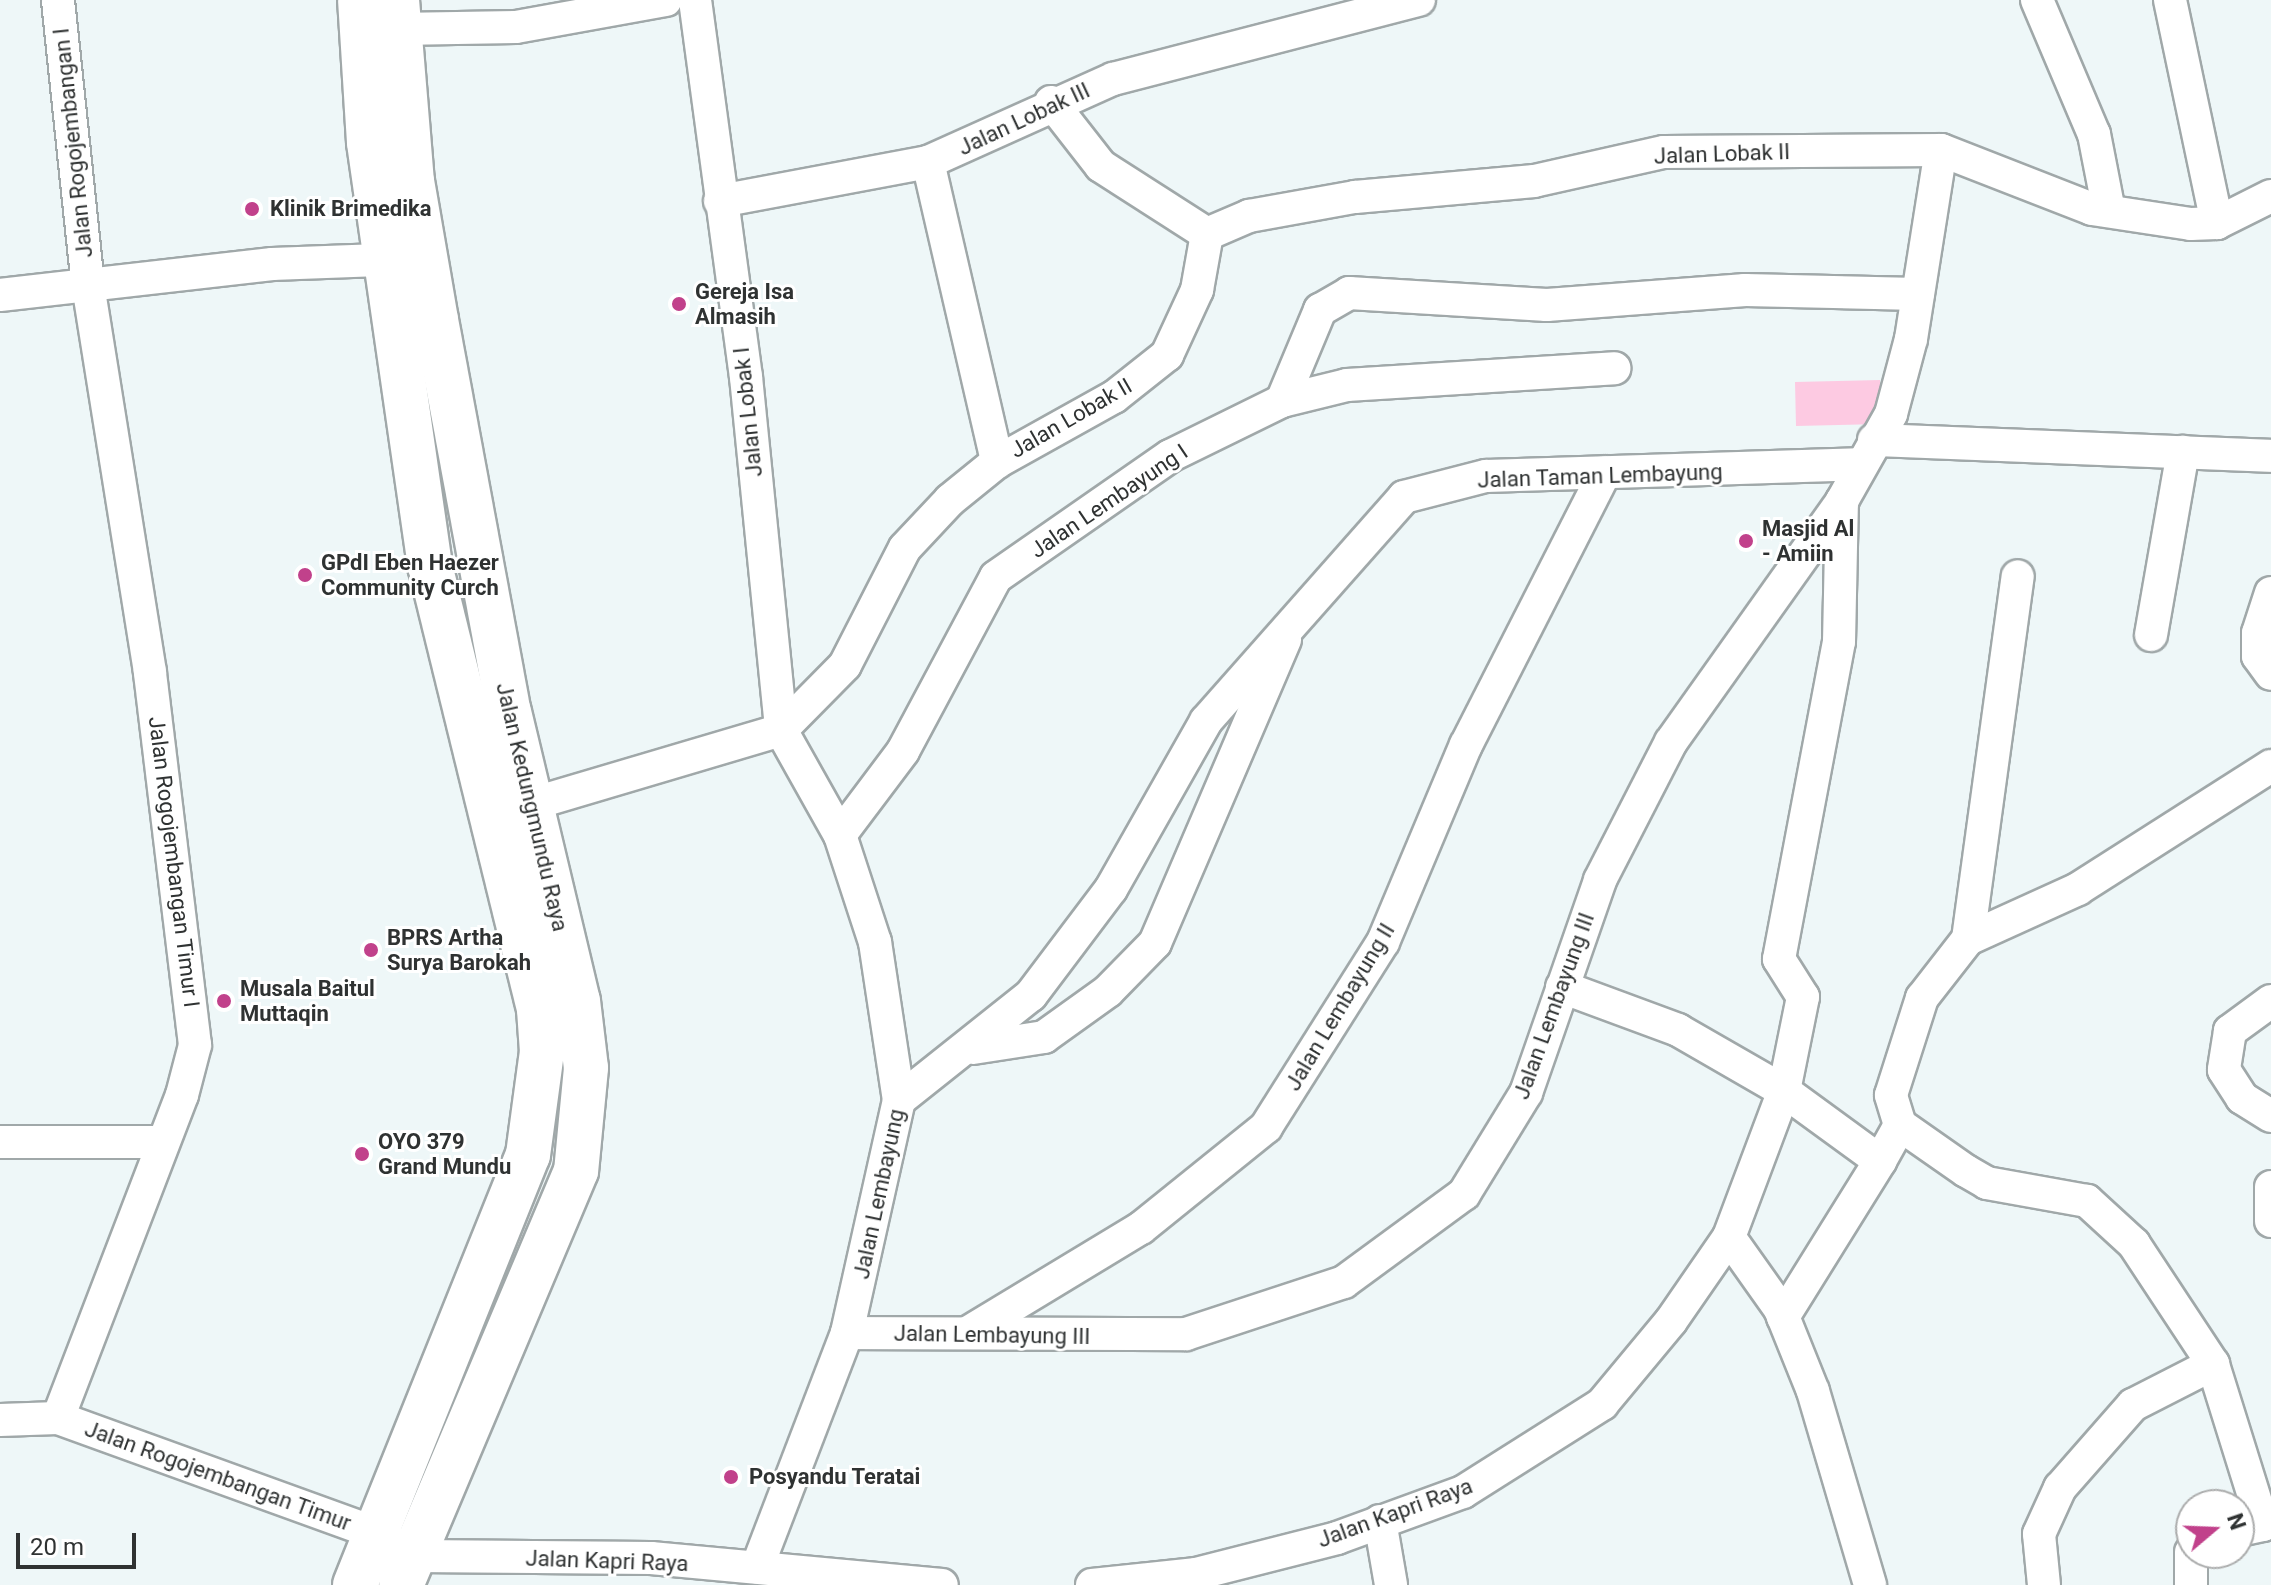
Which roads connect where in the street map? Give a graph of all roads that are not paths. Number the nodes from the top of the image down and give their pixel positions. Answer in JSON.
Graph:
{"nodes":[{"id":1,"x":58,"y":0,"type":"edge"},
{"id":2,"x":360,"y":0,"type":"edge"},
{"id":3,"x":666,"y":0,"type":"edge"},
{"id":4,"x":695,"y":0,"type":"edge"},
{"id":5,"x":1419,"y":0,"type":"edge"},
{"id":6,"x":2037,"y":0,"type":"edge"},
{"id":7,"x":2170,"y":0,"type":"edge"},
{"id":8,"x":397,"y":14,"type":"edge"},
{"id":9,"x":1051,"y":102,"type":"junction"},
{"id":10,"x":1941,"y":150,"type":"junction"},
{"id":11,"x":928,"y":162,"type":"junction"},
{"id":12,"x":2271,"y":196,"type":"edge"},
{"id":13,"x":720,"y":201,"type":"junction"},
{"id":14,"x":2109,"y":211,"type":"junction"},
{"id":15,"x":2217,"y":223,"type":"junction"},
{"id":16,"x":1207,"y":234,"type":"junction"},
{"id":17,"x":405,"y":259,"type":"junction"},
{"id":18,"x":88,"y":286,"type":"junction"},
{"id":19,"x":1918,"y":294,"type":"junction"},
{"id":20,"x":0,"y":295,"type":"edge"},
{"id":21,"x":1614,"y":368,"type":"dead end"},
{"id":22,"x":1282,"y":401,"type":"junction"},
{"id":23,"x":1866,"y":452,"type":"junction"},
{"id":24,"x":2183,"y":452,"type":"junction"},
{"id":25,"x":2271,"y":456,"type":"edge"},
{"id":26,"x":997,"y":462,"type":"junction"},
{"id":27,"x":1605,"y":472,"type":"junction"},
{"id":28,"x":1842,"y":501,"type":"junction"},
{"id":29,"x":2018,"y":576,"type":"dead end"},
{"id":30,"x":2271,"y":593,"type":"edge"},
{"id":31,"x":1297,"y":611,"type":"junction"},
{"id":32,"x":2151,"y":635,"type":"dead end"},
{"id":33,"x":2271,"y":674,"type":"edge"},
{"id":34,"x":1206,"y":721,"type":"junction"},
{"id":35,"x":781,"y":730,"type":"junction"},
{"id":36,"x":1244,"y":742,"type":"junction"},
{"id":37,"x":2271,"y":766,"type":"edge"},
{"id":38,"x":528,"y":805,"type":"junction"},
{"id":39,"x":840,"y":835,"type":"junction"},
{"id":40,"x":1968,"y":939,"type":"junction"},
{"id":41,"x":1562,"y":987,"type":"junction"},
{"id":42,"x":2271,"y":1001,"type":"edge"},
{"id":43,"x":973,"y":1048,"type":"junction"},
{"id":44,"x":1784,"y":1091,"type":"junction"},
{"id":45,"x":899,"y":1100,"type":"junction"},
{"id":46,"x":2271,"y":1116,"type":"edge"},
{"id":47,"x":1897,"y":1119,"type":"junction"},
{"id":48,"x":0,"y":1142,"type":"edge"},
{"id":49,"x":162,"y":1142,"type":"junction"},
{"id":50,"x":1880,"y":1161,"type":"junction"},
{"id":51,"x":2271,"y":1187,"type":"edge"},
{"id":52,"x":2271,"y":1221,"type":"edge"},
{"id":53,"x":1729,"y":1237,"type":"junction"},
{"id":54,"x":1783,"y":1317,"type":"junction"},
{"id":55,"x":969,"y":1332,"type":"junction"},
{"id":56,"x":847,"y":1333,"type":"junction"},
{"id":57,"x":2213,"y":1364,"type":"junction"},
{"id":58,"x":58,"y":1418,"type":"junction"},
{"id":59,"x":0,"y":1420,"type":"edge"},
{"id":60,"x":1380,"y":1521,"type":"junction"},
{"id":61,"x":2258,"y":1526,"type":"edge"},
{"id":62,"x":378,"y":1534,"type":"junction"},
{"id":63,"x":757,"y":1567,"type":"junction"},
{"id":64,"x":408,"y":1570,"type":"edge"},
{"id":65,"x":355,"y":1585,"type":"edge"},
{"id":66,"x":942,"y":1585,"type":"edge"},
{"id":67,"x":1092,"y":1585,"type":"edge"},
{"id":68,"x":1391,"y":1585,"type":"edge"},
{"id":69,"x":1870,"y":1585,"type":"edge"},
{"id":70,"x":2044,"y":1585,"type":"edge"}],
"edges":[{"from":1,"to":18,"type":"street","name":"Jalan Rogojembangan I"},
{"from":2,"to":17,"type":"main road","name":"Jalan Kedungmundu Raya"},
{"from":3,"to":8,"type":"street"},
{"from":4,"to":13,"type":"street","name":"Jalan Lobak I"},
{"from":5,"to":9,"type":"street","name":"Jalan Lobak III"},
{"from":6,"to":14,"type":"street"},
{"from":7,"to":15,"type":"street"},
{"from":8,"to":17,"type":"main road","name":"Jalan Kedungmundu Raya"},
{"from":9,"to":11,"type":"street","name":"Jalan Lobak III"},
{"from":9,"to":16,"type":"street"},
{"from":10,"to":14,"type":"street"},
{"from":10,"to":16,"type":"street","name":"Jalan Lobak II"},
{"from":10,"to":19,"type":"street","name":"Jalan Lembayung III"},
{"from":11,"to":13,"type":"street","name":"Jalan Lobak III"},
{"from":11,"to":26,"type":"street"},
{"from":12,"to":15,"type":"street"},
{"from":13,"to":35,"type":"street","name":"Jalan Lobak I"},
{"from":14,"to":15,"type":"street"},
{"from":16,"to":26,"type":"street","name":"Jalan Lobak II"},
{"from":17,"to":18,"type":"street"},
{"from":17,"to":38,"type":"main road","name":"Jalan Kedungmundu Raya"},
{"from":17,"to":62,"type":"main road","name":"Jalan Kedungmundu Raya"},
{"from":18,"to":20,"type":"street"},
{"from":18,"to":49,"type":"street","name":"Jalan Rogojembangan Timur I"},
{"from":19,"to":22,"type":"street"},
{"from":19,"to":23,"type":"street","name":"Jalan Lembayung III"},
{"from":21,"to":22,"type":"street","name":"Jalan Lembayung I"},
{"from":22,"to":39,"type":"street","name":"Jalan Lembayung I"},
{"from":23,"to":24,"type":"street","name":"Jalan Taman Lembayung"},
{"from":23,"to":27,"type":"street","name":"Jalan Taman Lembayung"},
{"from":23,"to":28,"type":"street","name":"Jalan Lembayung III"},
{"from":24,"to":25,"type":"street","name":"Jalan Taman Lembayung"},
{"from":24,"to":32,"type":"street"},
{"from":26,"to":35,"type":"street","name":"Jalan Lobak II"},
{"from":27,"to":31,"type":"street","name":"Jalan Taman Lembayung"},
{"from":27,"to":55,"type":"street","name":"Jalan Lembayung II"},
{"from":28,"to":41,"type":"street","name":"Jalan Lembayung III"},
{"from":28,"to":44,"type":"street","name":"Jalan Kapri Raya"},
{"from":29,"to":40,"type":"street"},
{"from":30,"to":33,"type":"street"},
{"from":31,"to":34,"type":"street","name":"Jalan Taman Lembayung"},
{"from":31,"to":36,"type":"street","name":"Jalan Taman Lembayung"},
{"from":34,"to":36,"type":"street"},
{"from":34,"to":43,"type":"street","name":"Jalan Taman Lembayung"},
{"from":35,"to":38,"type":"street","name":"Jalan Lobak II"},
{"from":35,"to":39,"type":"street","name":"Jalan Lembayung"},
{"from":36,"to":43,"type":"street","name":"Jalan Taman Lembayung"},
{"from":37,"to":40,"type":"street"},
{"from":38,"to":64,"type":"main road","name":"Jalan Kedungmundu Raya"},
{"from":39,"to":45,"type":"street","name":"Jalan Lembayung"},
{"from":40,"to":47,"type":"street"},
{"from":41,"to":44,"type":"street"},
{"from":41,"to":55,"type":"street","name":"Jalan Lembayung III"},
{"from":42,"to":46,"type":"street"},
{"from":43,"to":45,"type":"street","name":"Jalan Taman Lembayung"},
{"from":44,"to":50,"type":"street"},
{"from":44,"to":53,"type":"street","name":"Jalan Kapri Raya"},
{"from":45,"to":56,"type":"street","name":"Jalan Lembayung"},
{"from":47,"to":50,"type":"street"},
{"from":47,"to":57,"type":"street"},
{"from":48,"to":49,"type":"street"},
{"from":49,"to":58,"type":"street","name":"Jalan Rogojembangan Timur I"},
{"from":50,"to":54,"type":"street"},
{"from":51,"to":52,"type":"street"},
{"from":53,"to":54,"type":"street"},
{"from":53,"to":60,"type":"street","name":"Jalan Kapri Raya"},
{"from":54,"to":69,"type":"street"},
{"from":55,"to":56,"type":"street","name":"Jalan Lembayung III"},
{"from":56,"to":63,"type":"street","name":"Jalan Lembayung"},
{"from":57,"to":61,"type":"street"},
{"from":57,"to":70,"type":"street"},
{"from":58,"to":59,"type":"street"},
{"from":58,"to":62,"type":"street","name":"Jalan Rogojembangan Timur"},
{"from":60,"to":67,"type":"street","name":"Jalan Kapri Raya"},
{"from":60,"to":68,"type":"street"},
{"from":62,"to":64,"type":"street","name":"Jalan Rogojembangan Timur"},
{"from":62,"to":65,"type":"main road","name":"Jalan Kedungmundu Raya"},
{"from":63,"to":64,"type":"street","name":"Jalan Kapri Raya"},
{"from":63,"to":66,"type":"street","name":"Jalan Kapri Raya"}]}
